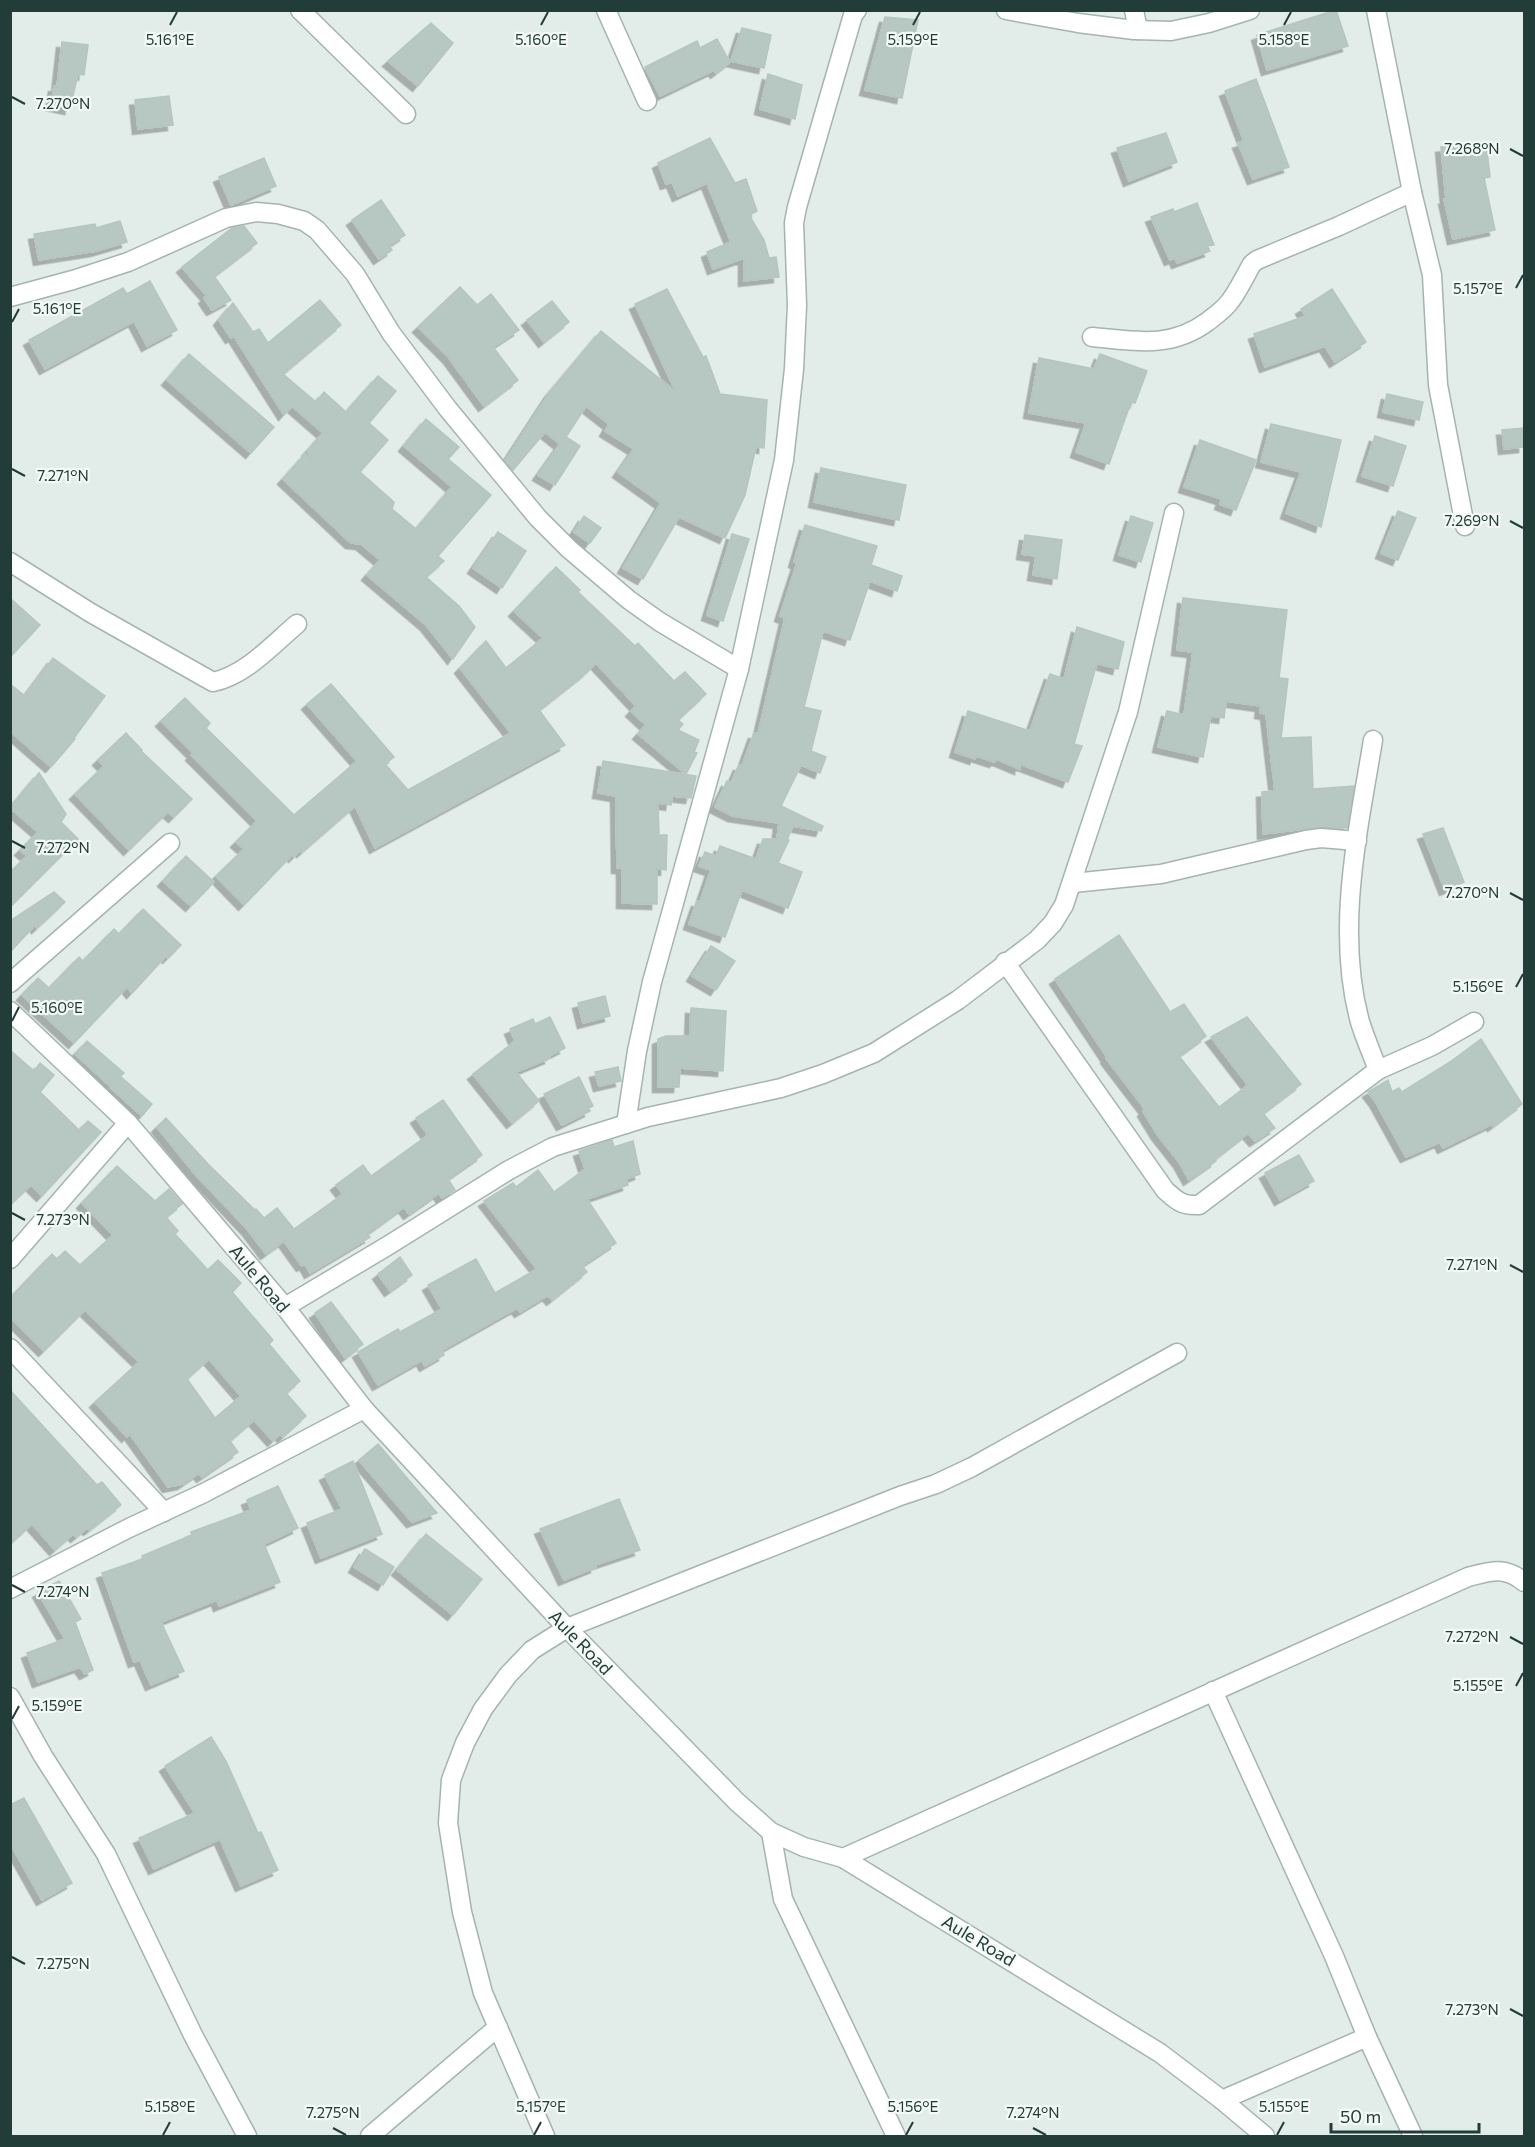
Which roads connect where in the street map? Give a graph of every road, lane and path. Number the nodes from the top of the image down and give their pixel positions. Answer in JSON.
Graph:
{"nodes":[{"id":1,"x":300,"y":10,"type":"edge"},
{"id":2,"x":606,"y":10,"type":"edge"},
{"id":3,"x":857,"y":10,"type":"edge"},
{"id":4,"x":1006,"y":10,"type":"edge"},
{"id":5,"x":1134,"y":10,"type":"edge"},
{"id":6,"x":1250,"y":10,"type":"edge"},
{"id":7,"x":1376,"y":10,"type":"edge"},
{"id":8,"x":1138,"y":30,"type":"junction"},
{"id":9,"x":647,"y":101,"type":"dead end"},
{"id":10,"x":406,"y":114,"type":"dead end"},
{"id":11,"x":1412,"y":192,"type":"junction"},
{"id":12,"x":10,"y":297,"type":"edge"},
{"id":13,"x":1092,"y":337,"type":"dead end"},
{"id":14,"x":1174,"y":513,"type":"dead end"},
{"id":15,"x":1465,"y":526,"type":"dead end"},
{"id":16,"x":10,"y":562,"type":"edge"},
{"id":17,"x":297,"y":624,"type":"dead end"},
{"id":18,"x":739,"y":669,"type":"junction"},
{"id":19,"x":1373,"y":740,"type":"dead end"},
{"id":20,"x":1357,"y":841,"type":"junction"},
{"id":21,"x":170,"y":843,"type":"dead end"},
{"id":22,"x":1073,"y":883,"type":"junction"},
{"id":23,"x":1005,"y":962,"type":"junction"},
{"id":24,"x":10,"y":983,"type":"edge"},
{"id":25,"x":10,"y":1011,"type":"edge"},
{"id":26,"x":1474,"y":1022,"type":"dead end"},
{"id":27,"x":1378,"y":1070,"type":"junction"},
{"id":28,"x":128,"y":1123,"type":"junction"},
{"id":29,"x":626,"y":1124,"type":"junction"},
{"id":30,"x":10,"y":1259,"type":"edge"},
{"id":31,"x":285,"y":1307,"type":"junction"},
{"id":32,"x":10,"y":1348,"type":"edge"},
{"id":33,"x":1177,"y":1353,"type":"dead end"},
{"id":34,"x":364,"y":1408,"type":"junction"},
{"id":35,"x":164,"y":1512,"type":"junction"},
{"id":36,"x":1524,"y":1582,"type":"edge"},
{"id":37,"x":10,"y":1589,"type":"edge"},
{"id":38,"x":567,"y":1628,"type":"junction"},
{"id":39,"x":1213,"y":1691,"type":"junction"},
{"id":40,"x":10,"y":1697,"type":"edge"},
{"id":41,"x":771,"y":1832,"type":"junction"},
{"id":42,"x":843,"y":1858,"type":"junction"},
{"id":43,"x":498,"y":2027,"type":"junction"},
{"id":44,"x":1367,"y":2037,"type":"junction"},
{"id":45,"x":1222,"y":2100,"type":"junction"},
{"id":46,"x":247,"y":2136,"type":"edge"},
{"id":47,"x":370,"y":2136,"type":"edge"},
{"id":48,"x":545,"y":2136,"type":"edge"},
{"id":49,"x":896,"y":2136,"type":"edge"},
{"id":50,"x":1265,"y":2136,"type":"edge"},
{"id":51,"x":1413,"y":2136,"type":"edge"}],
"edges":[{"from":1,"to":10,"type":"street"},
{"from":2,"to":9,"type":"street"},
{"from":3,"to":18,"type":"street"},
{"from":4,"to":8,"type":"street"},
{"from":5,"to":8,"type":"street"},
{"from":6,"to":8,"type":"street"},
{"from":7,"to":11,"type":"street"},
{"from":11,"to":13,"type":"street"},
{"from":11,"to":15,"type":"street"},
{"from":12,"to":18,"type":"street"},
{"from":14,"to":22,"type":"street"},
{"from":16,"to":17,"type":"street"},
{"from":18,"to":29,"type":"street"},
{"from":19,"to":20,"type":"street"},
{"from":20,"to":22,"type":"street"},
{"from":20,"to":27,"type":"street"},
{"from":21,"to":24,"type":"street"},
{"from":22,"to":23,"type":"street"},
{"from":23,"to":27,"type":"street"},
{"from":23,"to":29,"type":"street"},
{"from":25,"to":28,"type":"street","name":"Aule Road"},
{"from":26,"to":27,"type":"street"},
{"from":28,"to":30,"type":"street"},
{"from":28,"to":31,"type":"street","name":"Aule Road"},
{"from":29,"to":31,"type":"street"},
{"from":31,"to":34,"type":"street","name":"Aule Road"},
{"from":32,"to":35,"type":"street"},
{"from":33,"to":38,"type":"street"},
{"from":34,"to":35,"type":"street"},
{"from":34,"to":38,"type":"street","name":"Aule Road"},
{"from":35,"to":37,"type":"street"},
{"from":36,"to":39,"type":"street"},
{"from":38,"to":41,"type":"street","name":"Aule Road"},
{"from":38,"to":43,"type":"street"},
{"from":39,"to":42,"type":"street"},
{"from":39,"to":44,"type":"street"},
{"from":40,"to":46,"type":"street"},
{"from":41,"to":42,"type":"street","name":"Aule Road"},
{"from":41,"to":49,"type":"street"},
{"from":42,"to":45,"type":"street","name":"Aule Road"},
{"from":43,"to":47,"type":"street"},
{"from":43,"to":48,"type":"street"},
{"from":44,"to":45,"type":"street"},
{"from":44,"to":51,"type":"street"},
{"from":45,"to":50,"type":"street","name":"Aule Road"}]}
